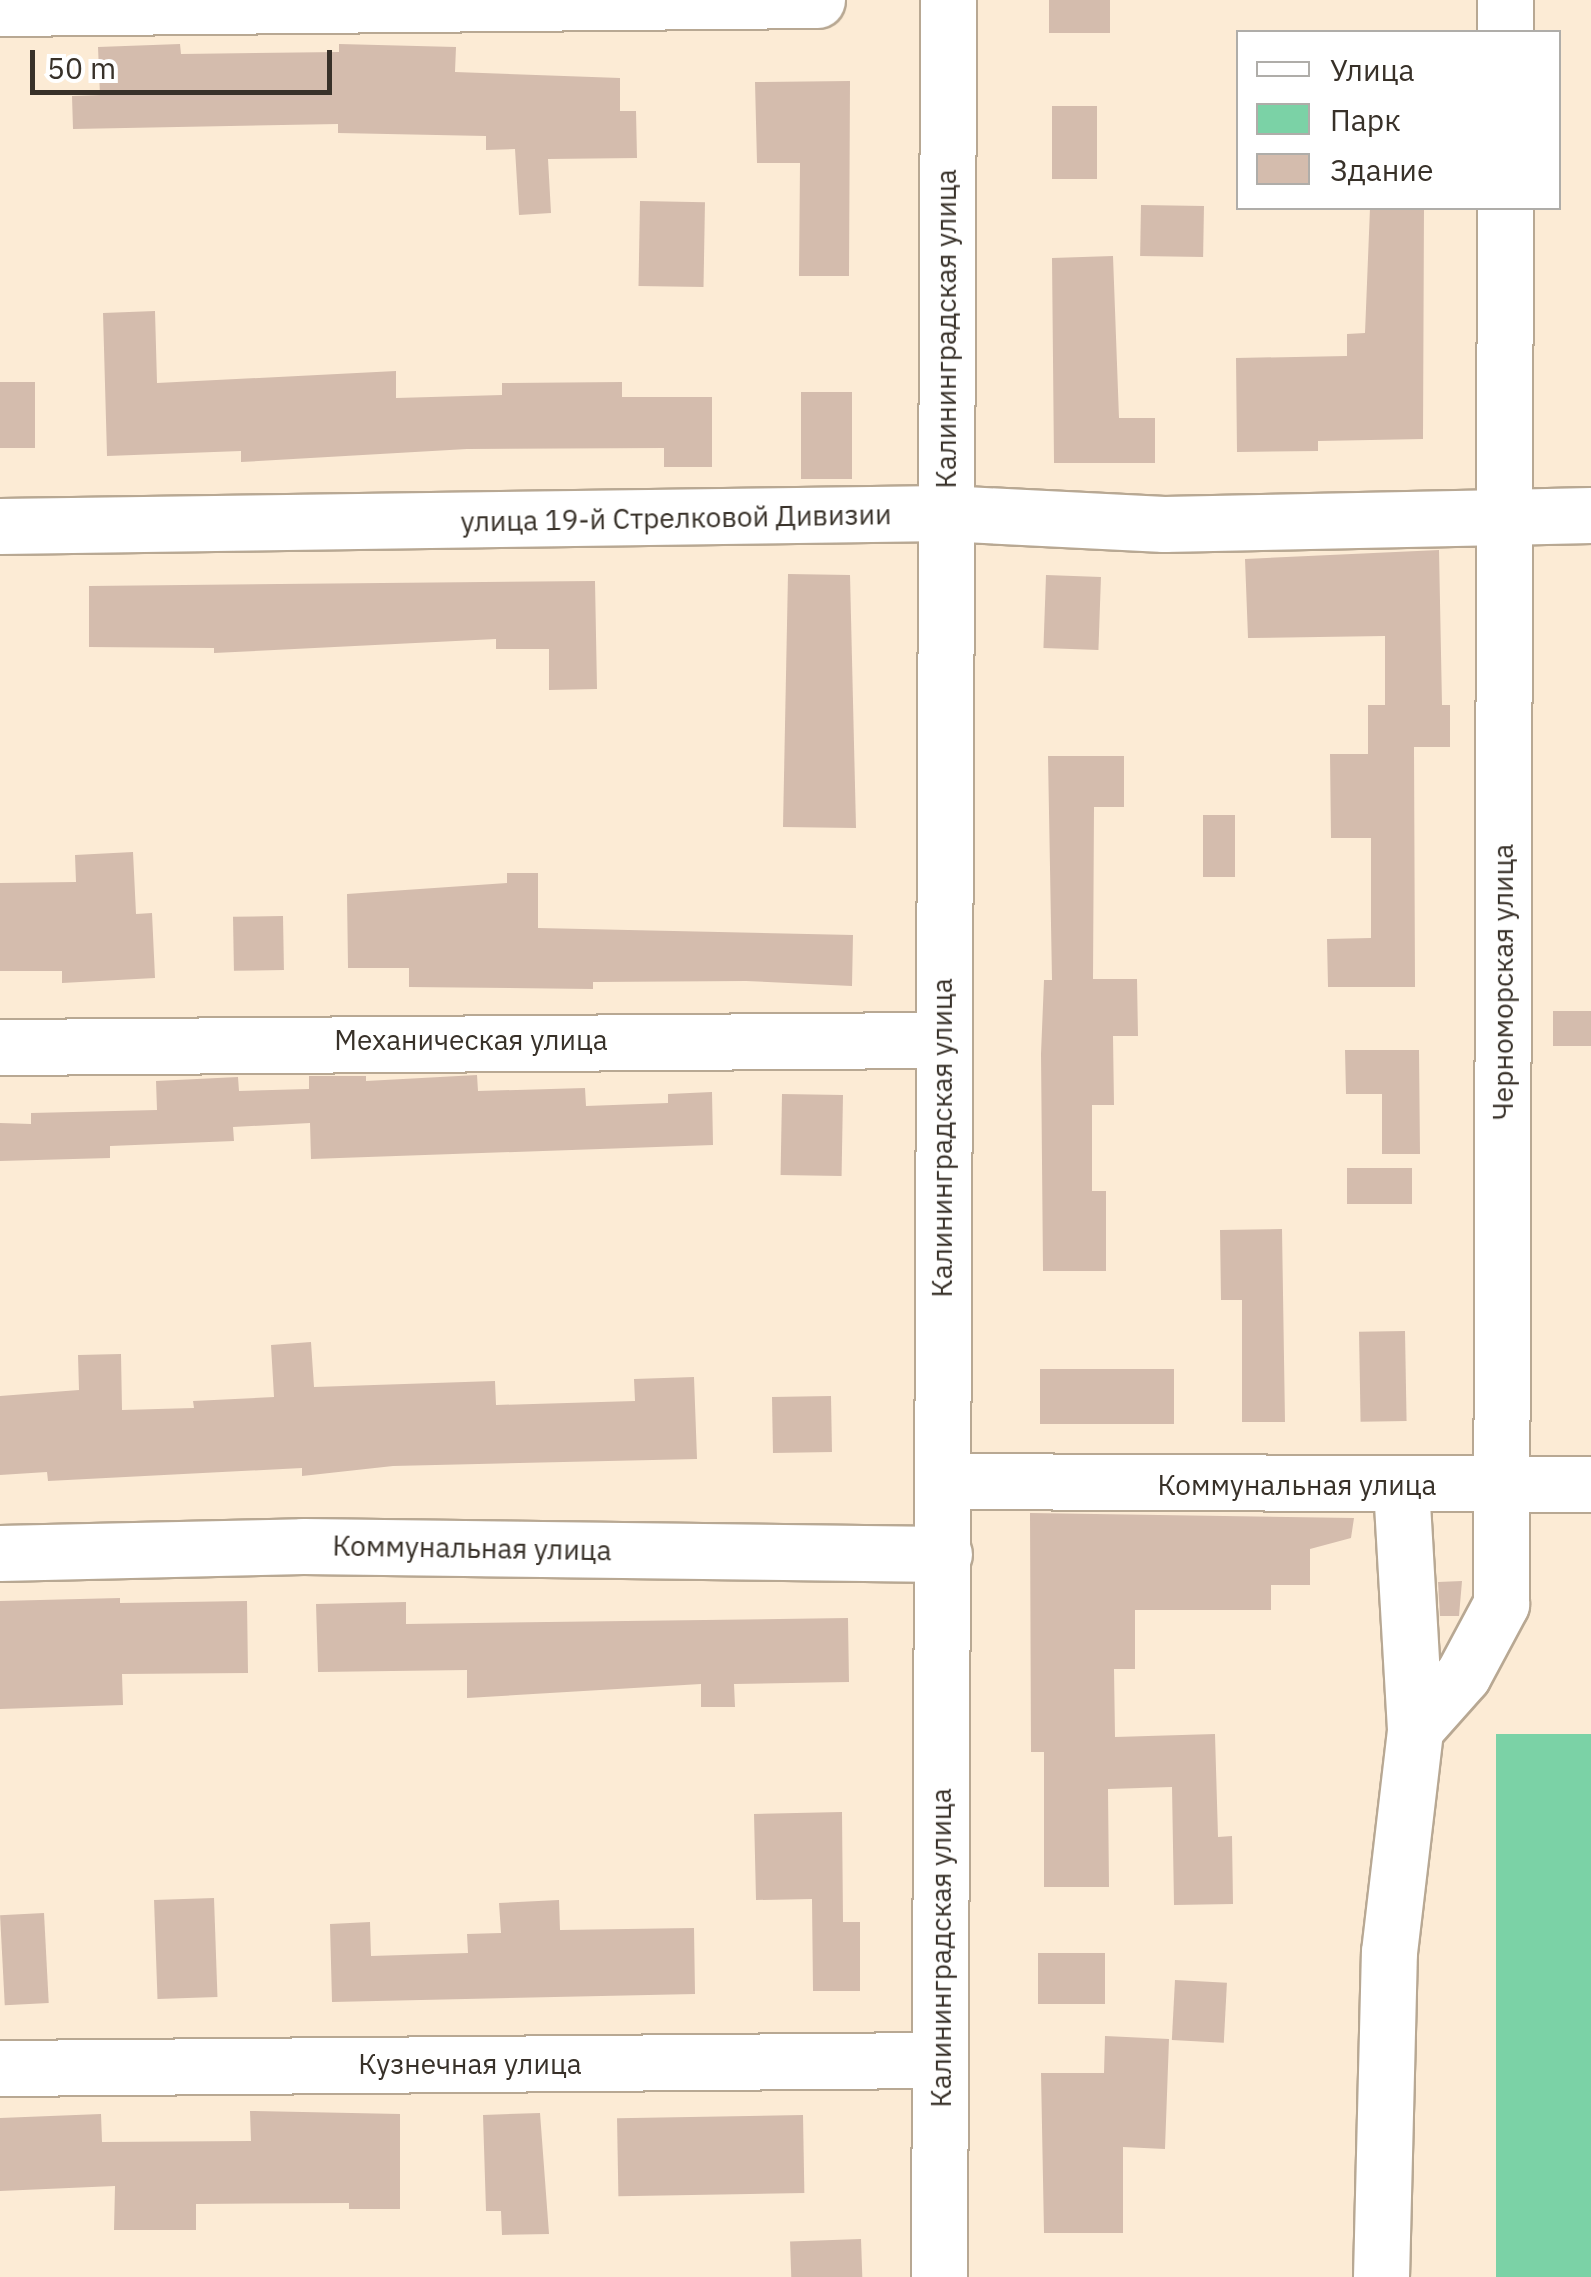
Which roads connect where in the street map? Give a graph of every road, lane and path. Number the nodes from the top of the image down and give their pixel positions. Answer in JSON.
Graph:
{"nodes":[{"id":1,"x":817,"y":0,"type":"edge"},
{"id":2,"x":948,"y":0,"type":"edge"},
{"id":3,"x":1505,"y":0,"type":"edge"},
{"id":4,"x":0,"y":8,"type":"edge"},
{"id":5,"x":1505,"y":30,"type":"edge"},
{"id":6,"x":1505,"y":210,"type":"edge"},
{"id":7,"x":946,"y":514,"type":"junction"},
{"id":8,"x":1504,"y":515,"type":"junction"},
{"id":9,"x":1591,"y":515,"type":"edge"},
{"id":10,"x":0,"y":526,"type":"edge"},
{"id":11,"x":941,"y":1040,"type":"junction"},
{"id":12,"x":0,"y":1046,"type":"edge"},
{"id":13,"x":944,"y":1480,"type":"junction"},
{"id":14,"x":1591,"y":1484,"type":"edge"},
{"id":15,"x":1502,"y":1485,"type":"junction"},
{"id":16,"x":1401,"y":1488,"type":"junction"},
{"id":17,"x":0,"y":1552,"type":"edge"},
{"id":18,"x":944,"y":1554,"type":"junction"},
{"id":19,"x":1416,"y":1729,"type":"junction"},
{"id":20,"x":940,"y":2060,"type":"junction"},
{"id":21,"x":0,"y":2068,"type":"edge"},
{"id":22,"x":939,"y":2277,"type":"edge"},
{"id":23,"x":1381,"y":2277,"type":"edge"}],
"edges":[{"from":1,"to":4,"type":"street"},
{"from":2,"to":7,"type":"street","name":"Калининградская улица"},
{"from":3,"to":5,"type":"street"},
{"from":6,"to":8,"type":"street","name":"Черноморская улица"},
{"from":7,"to":8,"type":"street","name":"улица 19-й Стрелковой Дивизии"},
{"from":7,"to":10,"type":"street","name":"улица 19-й Стрелковой Дивизии"},
{"from":7,"to":11,"type":"street","name":"Калининградская улица"},
{"from":8,"to":9,"type":"street","name":"улица 19-й Стрелковой Дивизии"},
{"from":8,"to":15,"type":"street","name":"Черноморская улица"},
{"from":11,"to":12,"type":"street","name":"Механическая улица"},
{"from":11,"to":13,"type":"street","name":"Калининградская улица"},
{"from":13,"to":16,"type":"street","name":"Коммунальная улица"},
{"from":13,"to":18,"type":"street","name":"Калининградская улица"},
{"from":14,"to":15,"type":"street","name":"Коммунальная улица"},
{"from":15,"to":16,"type":"street","name":"Коммунальная улица"},
{"from":15,"to":19,"type":"street","name":"Черноморская улица"},
{"from":16,"to":19,"type":"street"},
{"from":17,"to":18,"type":"street","name":"Коммунальная улица"},
{"from":18,"to":20,"type":"street","name":"Калининградская улица"},
{"from":19,"to":23,"type":"street"},
{"from":20,"to":21,"type":"street","name":"Кузнечная улица"},
{"from":20,"to":22,"type":"street","name":"Калининградская улица"}]}
